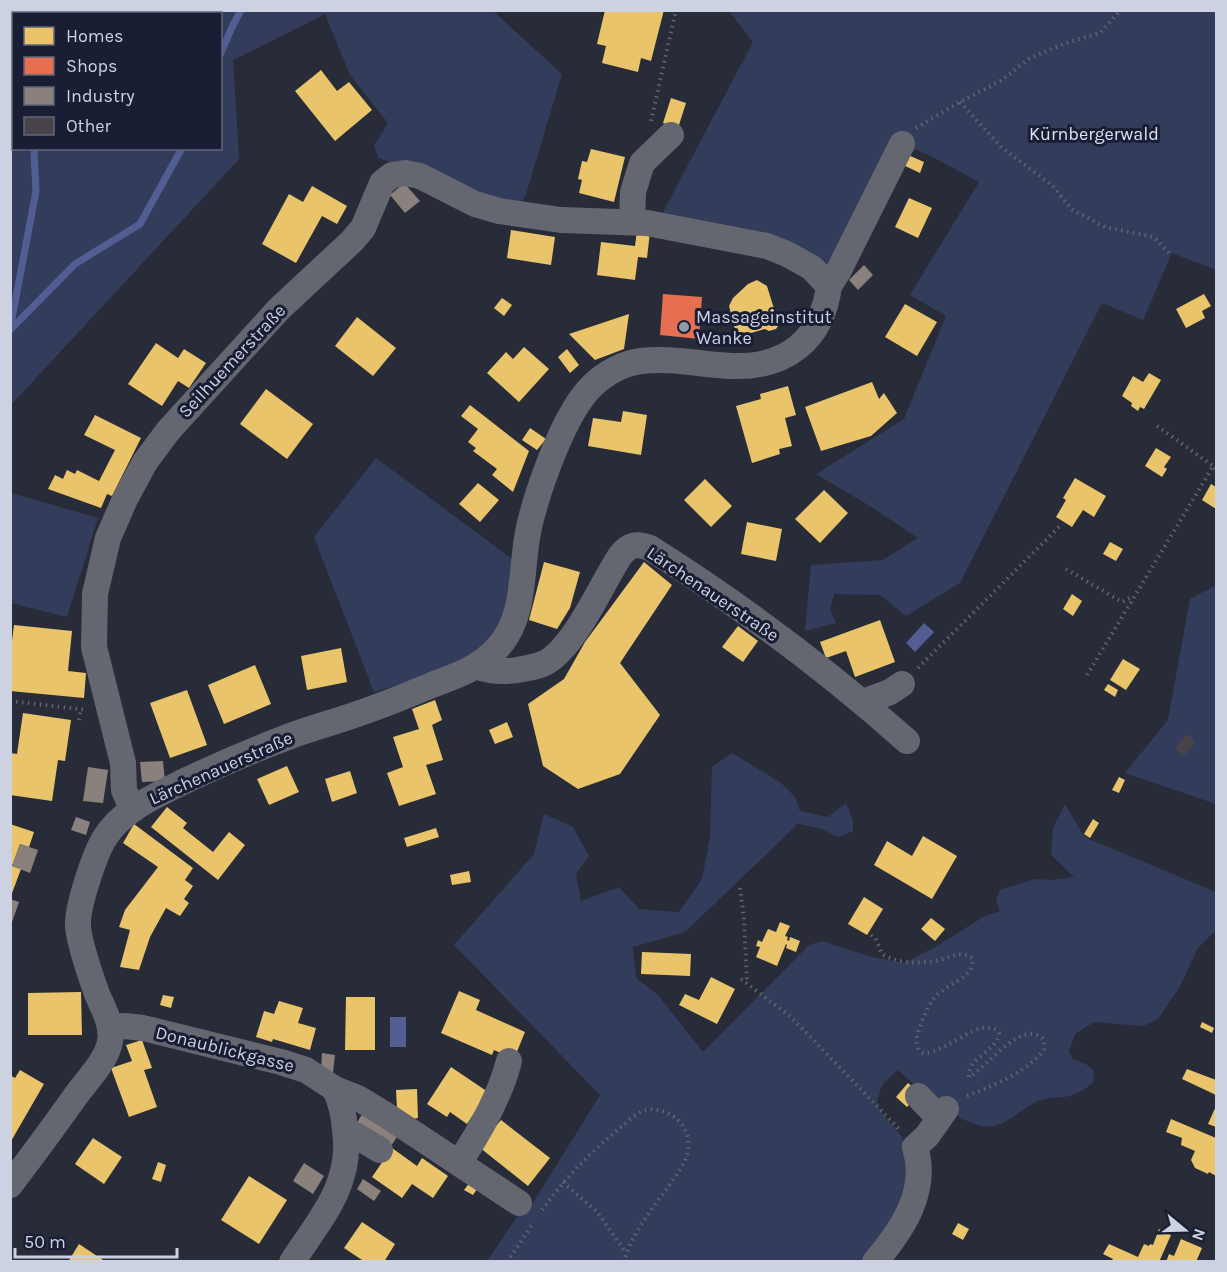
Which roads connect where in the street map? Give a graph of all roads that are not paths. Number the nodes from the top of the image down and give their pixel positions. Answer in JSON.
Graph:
{"nodes":[{"id":1,"x":671,"y":135,"type":"dead end"},
{"id":2,"x":902,"y":144,"type":"road end"},
{"id":3,"x":632,"y":222,"type":"junction"},
{"id":4,"x":829,"y":286,"type":"junction"},
{"id":5,"x":476,"y":666,"type":"junction"},
{"id":6,"x":902,"y":684,"type":"road end"},
{"id":7,"x":863,"y":702,"type":"junction"},
{"id":8,"x":907,"y":741,"type":"dead end"},
{"id":9,"x":132,"y":810,"type":"junction"},
{"id":10,"x":110,"y":1028,"type":"junction"},
{"id":11,"x":509,"y":1060,"type":"dead end"},
{"id":12,"x":335,"y":1089,"type":"junction"},
{"id":13,"x":918,"y":1096,"type":"dead end"},
{"id":14,"x":346,"y":1134,"type":"junction"},
{"id":15,"x":380,"y":1150,"type":"dead end"},
{"id":16,"x":459,"y":1163,"type":"junction"},
{"id":17,"x":10,"y":1185,"type":"edge"},
{"id":18,"x":519,"y":1203,"type":"dead end"},
{"id":19,"x":292,"y":1262,"type":"edge"},
{"id":20,"x":875,"y":1262,"type":"edge"}],
"edges":[{"from":1,"to":3,"type":"street"},
{"from":2,"to":4,"type":"street"},
{"from":3,"to":4,"type":"street","name":"Seilhuemerstraße"},
{"from":3,"to":9,"type":"street","name":"Seilhuemerstraße"},
{"from":4,"to":5,"type":"street","name":"Lärchenauerstraße"},
{"from":5,"to":7,"type":"street","name":"Lärchenauerstraße"},
{"from":5,"to":9,"type":"street","name":"Lärchenauerstraße"},
{"from":6,"to":7,"type":"street"},
{"from":7,"to":8,"type":"street","name":"Lärchenauerstraße"},
{"from":9,"to":10,"type":"street","name":"Lärchenauerstraße"},
{"from":10,"to":12,"type":"street","name":"Donaublickgasse"},
{"from":10,"to":17,"type":"street"},
{"from":11,"to":16,"type":"street"},
{"from":12,"to":14,"type":"street"},
{"from":12,"to":16,"type":"street","name":"Donaublickgasse"},
{"from":13,"to":20,"type":"street"},
{"from":14,"to":15,"type":"street"},
{"from":14,"to":19,"type":"street"},
{"from":16,"to":18,"type":"street","name":"Donaublickgasse"}]}
